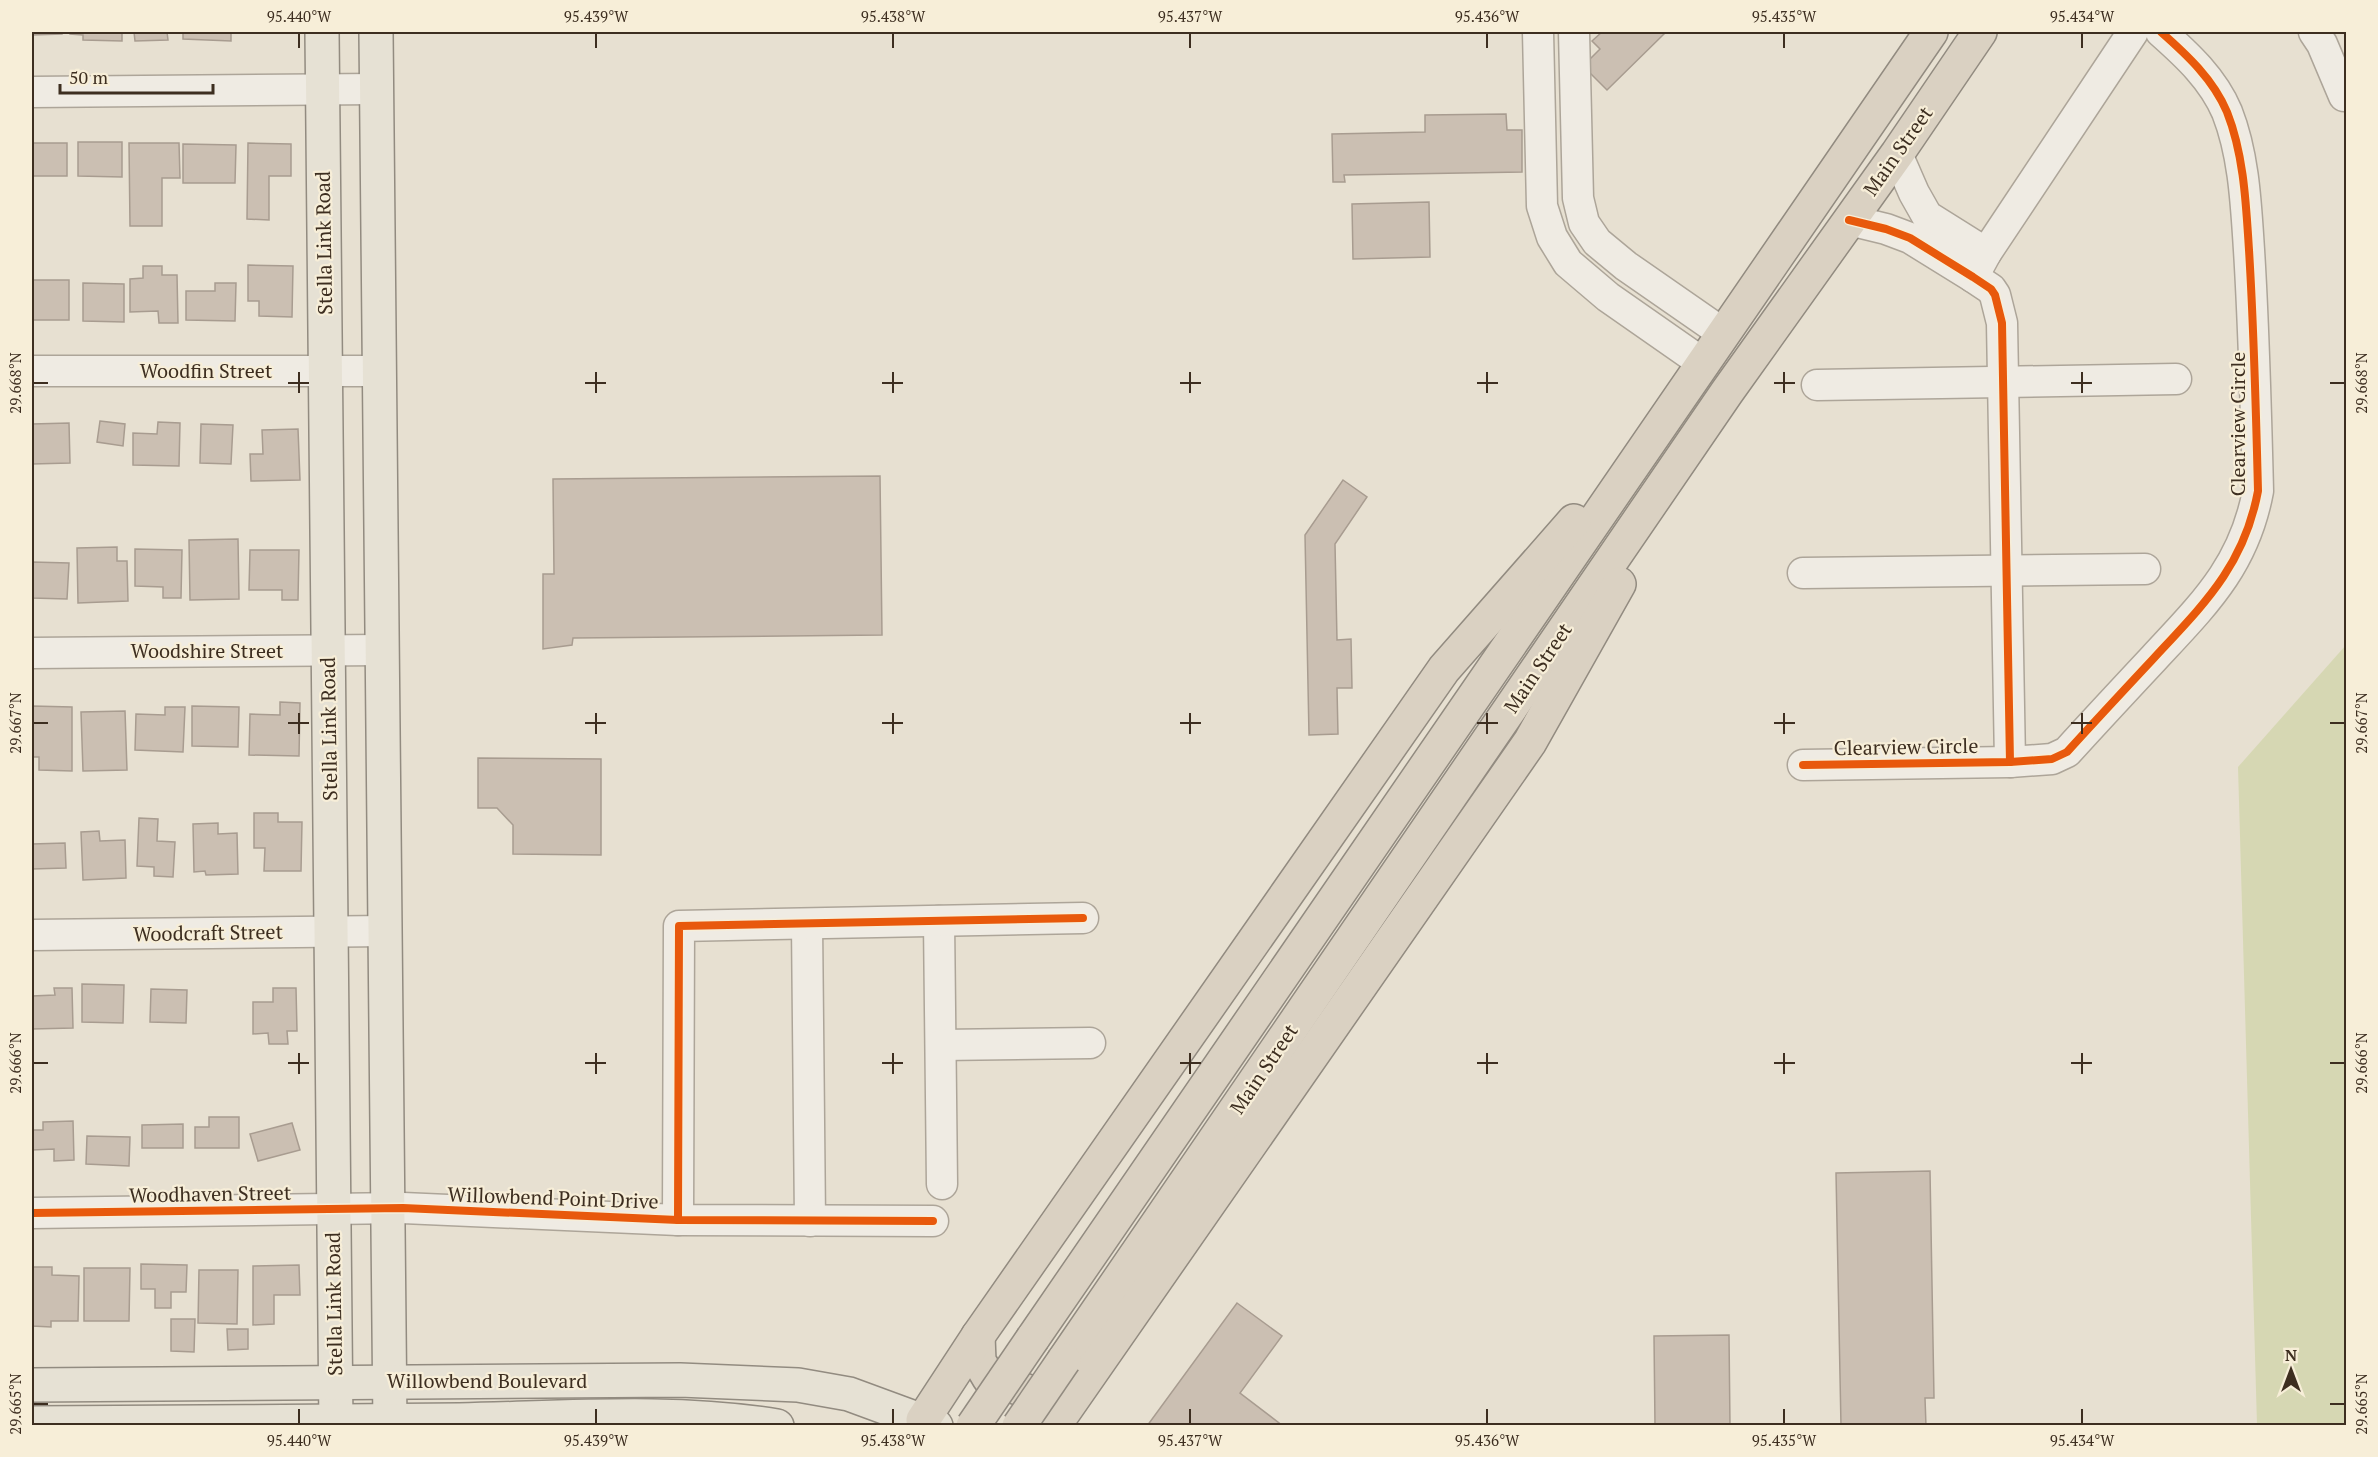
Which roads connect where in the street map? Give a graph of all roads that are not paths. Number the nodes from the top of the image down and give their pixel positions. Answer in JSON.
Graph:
{"nodes":[{"id":1,"x":322,"y":32,"type":"edge"},
{"id":2,"x":376,"y":32,"type":"edge"},
{"id":3,"x":1538,"y":32,"type":"edge"},
{"id":4,"x":1574,"y":32,"type":"edge"},
{"id":5,"x":1931,"y":32,"type":"edge"},
{"id":6,"x":1980,"y":32,"type":"edge"},
{"id":7,"x":2133,"y":32,"type":"edge"},
{"id":8,"x":2161,"y":32,"type":"edge"},
{"id":9,"x":2328,"y":37,"type":"edge"},
{"id":10,"x":2342,"y":79,"type":"edge"},
{"id":11,"x":323,"y":89,"type":"junction"},
{"id":12,"x":377,"y":89,"type":"junction"},
{"id":13,"x":32,"y":92,"type":"edge"},
{"id":14,"x":1541,"y":141,"type":"junction"},
{"id":15,"x":1576,"y":141,"type":"junction"},
{"id":16,"x":1897,"y":154,"type":"junction"},
{"id":17,"x":1849,"y":220,"type":"junction"},
{"id":18,"x":1934,"y":237,"type":"junction"},
{"id":19,"x":1980,"y":265,"type":"junction"},
{"id":20,"x":1724,"y":334,"type":"junction"},
{"id":21,"x":1704,"y":364,"type":"junction"},
{"id":22,"x":32,"y":371,"type":"edge"},
{"id":23,"x":325,"y":371,"type":"junction"},
{"id":24,"x":380,"y":371,"type":"junction"},
{"id":25,"x":2176,"y":379,"type":"dead end"},
{"id":26,"x":2003,"y":382,"type":"junction"},
{"id":27,"x":1817,"y":385,"type":"dead end"},
{"id":28,"x":1727,"y":392,"type":"junction"},
{"id":29,"x":1676,"y":405,"type":"junction"},
{"id":30,"x":2145,"y":569,"type":"dead end"},
{"id":31,"x":2007,"y":571,"type":"junction"},
{"id":32,"x":1803,"y":573,"type":"dead end"},
{"id":33,"x":328,"y":650,"type":"junction"},
{"id":34,"x":382,"y":650,"type":"junction"},
{"id":35,"x":32,"y":652,"type":"edge"},
{"id":36,"x":2010,"y":762,"type":"junction"},
{"id":37,"x":1803,"y":765,"type":"dead end"},
{"id":38,"x":1083,"y":918,"type":"dead end"},
{"id":39,"x":939,"y":921,"type":"junction"},
{"id":40,"x":807,"y":924,"type":"junction"},
{"id":41,"x":331,"y":931,"type":"junction"},
{"id":42,"x":385,"y":931,"type":"junction"},
{"id":43,"x":32,"y":935,"type":"edge"},
{"id":44,"x":1090,"y":1043,"type":"dead end"},
{"id":45,"x":941,"y":1045,"type":"junction"},
{"id":46,"x":942,"y":1184,"type":"dead end"},
{"id":47,"x":388,"y":1208,"type":"junction"},
{"id":48,"x":334,"y":1209,"type":"junction"},
{"id":49,"x":32,"y":1213,"type":"edge"},
{"id":50,"x":678,"y":1220,"type":"junction"},
{"id":51,"x":810,"y":1221,"type":"junction"},
{"id":52,"x":933,"y":1221,"type":"dead end"},
{"id":53,"x":978,"y":1336,"type":"junction"},
{"id":54,"x":680,"y":1380,"type":"junction"},
{"id":55,"x":390,"y":1381,"type":"junction"},
{"id":56,"x":335,"y":1382,"type":"junction"},
{"id":57,"x":32,"y":1385,"type":"edge"},
{"id":58,"x":1077,"y":1392,"type":"junction"},
{"id":59,"x":679,"y":1416,"type":"junction"},
{"id":60,"x":32,"y":1423,"type":"edge"},
{"id":61,"x":336,"y":1423,"type":"edge"},
{"id":62,"x":390,"y":1423,"type":"edge"},
{"id":63,"x":926,"y":1424,"type":"edge"},
{"id":64,"x":777,"y":1425,"type":"edge"},
{"id":65,"x":973,"y":1425,"type":"edge"},
{"id":66,"x":1019,"y":1425,"type":"edge"},
{"id":67,"x":1054,"y":1425,"type":"edge"}],
"edges":[{"from":1,"to":11,"type":"main road","name":"Stella Link Road"},
{"from":2,"to":12,"type":"main road"},
{"from":3,"to":14,"type":"street"},
{"from":4,"to":15,"type":"street"},
{"from":5,"to":20,"type":"highway","name":"Main Street"},
{"from":6,"to":16,"type":"highway","name":"Main Street"},
{"from":7,"to":19,"type":"street"},
{"from":8,"to":36,"type":"street","name":"Clearview Circle"},
{"from":9,"to":10,"type":"street"},
{"from":11,"to":12,"type":"street"},
{"from":11,"to":13,"type":"street"},
{"from":11,"to":23,"type":"main road","name":"Stella Link Road"},
{"from":12,"to":24,"type":"main road"},
{"from":14,"to":15,"type":"street"},
{"from":14,"to":21,"type":"street"},
{"from":15,"to":20,"type":"street"},
{"from":16,"to":17,"type":"highway","name":"Main Street"},
{"from":16,"to":18,"type":"street"},
{"from":17,"to":18,"type":"street"},
{"from":17,"to":28,"type":"highway","name":"Main Street"},
{"from":18,"to":19,"type":"street"},
{"from":19,"to":26,"type":"street"},
{"from":20,"to":21,"type":"highway","name":"Main Street"},
{"from":21,"to":29,"type":"highway","name":"Main Street"},
{"from":22,"to":23,"type":"street","name":"Woodfin Street"},
{"from":23,"to":24,"type":"street","name":"Woodfin Street"},
{"from":23,"to":33,"type":"main road","name":"Stella Link Road"},
{"from":24,"to":34,"type":"main road"},
{"from":25,"to":26,"type":"street"},
{"from":26,"to":27,"type":"street"},
{"from":26,"to":31,"type":"street"},
{"from":28,"to":58,"type":"highway"},
{"from":28,"to":66,"type":"highway","name":"Main Street","bridge":true},
{"from":29,"to":53,"type":"highway"},
{"from":29,"to":65,"type":"highway","name":"Main Street","bridge":true},
{"from":30,"to":31,"type":"street"},
{"from":31,"to":32,"type":"street"},
{"from":31,"to":36,"type":"street"},
{"from":33,"to":34,"type":"street","name":"Woodshire Street"},
{"from":33,"to":35,"type":"street","name":"Woodshire Street"},
{"from":33,"to":41,"type":"main road","name":"Stella Link Road"},
{"from":34,"to":42,"type":"main road"},
{"from":36,"to":37,"type":"street","name":"Clearview Circle"},
{"from":38,"to":39,"type":"street"},
{"from":39,"to":40,"type":"street"},
{"from":39,"to":45,"type":"street"},
{"from":40,"to":50,"type":"street"},
{"from":40,"to":51,"type":"street"},
{"from":41,"to":42,"type":"street","name":"Woodcraft Street"},
{"from":41,"to":43,"type":"street","name":"Woodcraft Street"},
{"from":41,"to":48,"type":"main road","name":"Stella Link Road"},
{"from":42,"to":47,"type":"main road"},
{"from":44,"to":45,"type":"street"},
{"from":45,"to":46,"type":"street"},
{"from":47,"to":48,"type":"street","name":"Woodhaven Street"},
{"from":47,"to":50,"type":"street","name":"Willowbend Point Drive"},
{"from":47,"to":55,"type":"main road"},
{"from":48,"to":49,"type":"street","name":"Woodhaven Street"},
{"from":48,"to":56,"type":"main road","name":"Stella Link Road"},
{"from":50,"to":51,"type":"street","name":"Willowbend Point Drive"},
{"from":51,"to":52,"type":"street","name":"Willowbend Point Drive"},
{"from":53,"to":58,"type":"highway"},
{"from":53,"to":63,"type":"highway"},
{"from":54,"to":55,"type":"main road","name":"Willowbend Boulevard"},
{"from":54,"to":59,"type":"main road"},
{"from":54,"to":63,"type":"main road","name":"Willowbend Boulevard"},
{"from":55,"to":56,"type":"main road","name":"Willowbend Boulevard"},
{"from":55,"to":62,"type":"main road"},
{"from":56,"to":57,"type":"main road","name":"Willowbend Boulevard"},
{"from":56,"to":61,"type":"main road","name":"Stella Link Road"},
{"from":58,"to":67,"type":"highway"},
{"from":59,"to":62,"type":"main road","name":"Willowbend Boulevard"},
{"from":59,"to":64,"type":"main road","name":"Willowbend Boulevard"},
{"from":60,"to":61,"type":"main road","name":"Willowbend Boulevard"},
{"from":61,"to":62,"type":"main road","name":"Willowbend Boulevard"}]}
